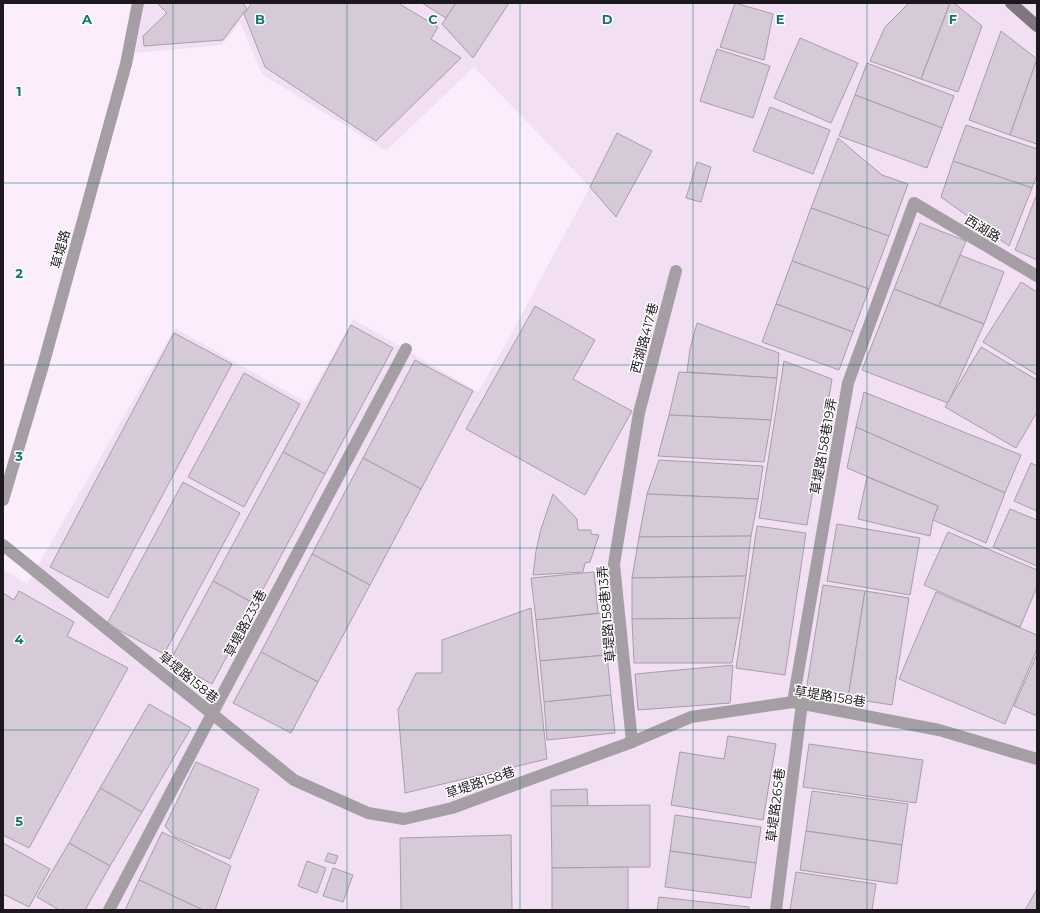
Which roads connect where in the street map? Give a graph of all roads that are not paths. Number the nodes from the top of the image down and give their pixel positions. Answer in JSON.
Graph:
{"nodes":[{"id":1,"x":138,"y":3,"type":"edge"},
{"id":2,"x":1011,"y":3,"type":"edge"},
{"id":3,"x":1037,"y":26,"type":"edge"},
{"id":4,"x":914,"y":203,"type":"joint"},
{"id":5,"x":676,"y":271,"type":"dead end"},
{"id":6,"x":1037,"y":276,"type":"edge"},
{"id":7,"x":406,"y":349,"type":"dead end"},
{"id":8,"x":639,"y":413,"type":"joint"},
{"id":9,"x":3,"y":500,"type":"edge"},
{"id":10,"x":3,"y":545,"type":"edge"},
{"id":11,"x":797,"y":703,"type":"junction"},
{"id":12,"x":212,"y":714,"type":"junction"},
{"id":13,"x":632,"y":742,"type":"junction"},
{"id":14,"x":1037,"y":759,"type":"edge"},
{"id":15,"x":109,"y":910,"type":"edge"},
{"id":16,"x":776,"y":910,"type":"edge"}],
"edges":[{"from":1,"to":9,"type":"street","name":"草堤路"},
{"from":2,"to":3,"type":"street"},
{"from":4,"to":6,"type":"street","name":"西湖路"},
{"from":4,"to":11,"type":"street","name":"草堤路158巷19弄"},
{"from":5,"to":8,"type":"street","name":"西湖路417巷"},
{"from":7,"to":12,"type":"street","name":"草堤路233巷"},
{"from":8,"to":13,"type":"street","name":"草堤路158巷13弄"},
{"from":10,"to":12,"type":"street","name":"草堤路158巷"},
{"from":11,"to":13,"type":"street","name":"草堤路158巷"},
{"from":11,"to":14,"type":"street","name":"草堤路158巷"},
{"from":11,"to":16,"type":"street","name":"草堤路265巷"},
{"from":12,"to":13,"type":"street","name":"草堤路158巷"},
{"from":12,"to":15,"type":"street","name":"草堤路233巷"}]}
